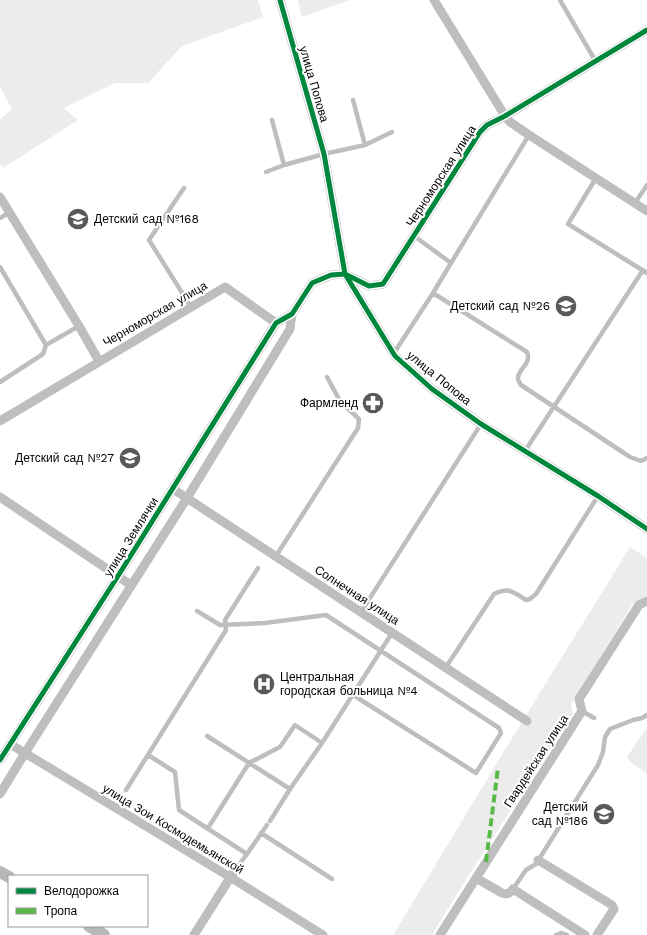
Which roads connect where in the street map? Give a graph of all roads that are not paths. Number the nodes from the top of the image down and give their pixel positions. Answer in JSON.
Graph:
{"nodes":[{"id":1,"x":280,"y":0,"type":"edge"},
{"id":2,"x":434,"y":0,"type":"edge"},
{"id":3,"x":560,"y":0,"type":"edge"},
{"id":4,"x":647,"y":30,"type":"edge"},
{"id":5,"x":596,"y":62,"type":"junction"},
{"id":6,"x":353,"y":100,"type":"dead end"},
{"id":7,"x":505,"y":116,"type":"junction"},
{"id":8,"x":272,"y":120,"type":"dead end"},
{"id":9,"x":392,"y":132,"type":"dead end"},
{"id":10,"x":529,"y":135,"type":"junction"},
{"id":11,"x":365,"y":145,"type":"junction"},
{"id":12,"x":324,"y":154,"type":"junction"},
{"id":13,"x":284,"y":166,"type":"junction"},
{"id":14,"x":266,"y":172,"type":"dead end"},
{"id":15,"x":596,"y":178,"type":"junction"},
{"id":16,"x":647,"y":184,"type":"edge"},
{"id":17,"x":184,"y":188,"type":"dead end"},
{"id":18,"x":0,"y":197,"type":"edge"},
{"id":19,"x":635,"y":203,"type":"junction"},
{"id":20,"x":647,"y":211,"type":"edge"},
{"id":21,"x":10,"y":212,"type":"junction"},
{"id":22,"x":0,"y":218,"type":"edge"},
{"id":23,"x":414,"y":236,"type":"junction"},
{"id":24,"x":451,"y":263,"type":"junction"},
{"id":25,"x":0,"y":268,"type":"edge"},
{"id":26,"x":645,"y":272,"type":"edge"},
{"id":27,"x":345,"y":274,"type":"junction"},
{"id":28,"x":433,"y":293,"type":"junction"},
{"id":29,"x":191,"y":307,"type":"junction"},
{"id":30,"x":292,"y":314,"type":"junction"},
{"id":31,"x":276,"y":323,"type":"junction"},
{"id":32,"x":79,"y":326,"type":"junction"},
{"id":33,"x":46,"y":345,"type":"junction"},
{"id":34,"x":394,"y":353,"type":"junction"},
{"id":35,"x":99,"y":362,"type":"junction"},
{"id":36,"x":327,"y":378,"type":"dead end"},
{"id":37,"x":0,"y":382,"type":"edge"},
{"id":38,"x":554,"y":407,"type":"junction"},
{"id":39,"x":0,"y":420,"type":"edge"},
{"id":40,"x":481,"y":424,"type":"junction"},
{"id":41,"x":525,"y":451,"type":"junction"},
{"id":42,"x":647,"y":458,"type":"edge"},
{"id":43,"x":173,"y":489,"type":"junction"},
{"id":44,"x":598,"y":496,"type":"junction"},
{"id":45,"x":0,"y":497,"type":"edge"},
{"id":46,"x":187,"y":498,"type":"junction"},
{"id":47,"x":647,"y":529,"type":"edge"},
{"id":48,"x":276,"y":556,"type":"junction"},
{"id":49,"x":258,"y":568,"type":"dead end"},
{"id":50,"x":118,"y":576,"type":"junction"},
{"id":51,"x":131,"y":585,"type":"junction"},
{"id":52,"x":647,"y":601,"type":"edge"},
{"id":53,"x":196,"y":611,"type":"dead end"},
{"id":54,"x":361,"y":612,"type":"junction"},
{"id":55,"x":226,"y":625,"type":"junction"},
{"id":56,"x":392,"y":632,"type":"junction"},
{"id":57,"x":381,"y":650,"type":"junction"},
{"id":58,"x":446,"y":667,"type":"junction"},
{"id":59,"x":353,"y":695,"type":"junction"},
{"id":60,"x":582,"y":711,"type":"junction"},
{"id":61,"x":647,"y":715,"type":"edge"},
{"id":62,"x":594,"y":718,"type":"dead end"},
{"id":63,"x":527,"y":721,"type":"dead end"},
{"id":64,"x":207,"y":736,"type":"dead end"},
{"id":65,"x":322,"y":743,"type":"junction"},
{"id":66,"x":10,"y":744,"type":"junction"},
{"id":67,"x":25,"y":753,"type":"junction"},
{"id":68,"x":148,"y":755,"type":"junction"},
{"id":69,"x":0,"y":760,"type":"edge"},
{"id":70,"x":249,"y":763,"type":"junction"},
{"id":71,"x":290,"y":789,"type":"junction"},
{"id":72,"x":126,"y":790,"type":"dead end"},
{"id":73,"x":0,"y":794,"type":"edge"},
{"id":74,"x":208,"y":828,"type":"junction"},
{"id":75,"x":261,"y":833,"type":"junction"},
{"id":76,"x":248,"y":854,"type":"junction"},
{"id":77,"x":538,"y":860,"type":"junction"},
{"id":78,"x":233,"y":874,"type":"junction"},
{"id":79,"x":476,"y":878,"type":"junction"},
{"id":80,"x":332,"y":879,"type":"dead end"},
{"id":81,"x":513,"y":889,"type":"junction"},
{"id":82,"x":91,"y":927,"type":"edge"},
{"id":83,"x":104,"y":935,"type":"edge"},
{"id":84,"x":194,"y":935,"type":"edge"},
{"id":85,"x":323,"y":935,"type":"edge"},
{"id":86,"x":440,"y":935,"type":"edge"},
{"id":87,"x":556,"y":935,"type":"edge"},
{"id":88,"x":567,"y":935,"type":"edge"},
{"id":89,"x":584,"y":935,"type":"edge"},
{"id":90,"x":597,"y":935,"type":"edge"}],
"edges":[{"from":1,"to":12,"type":"street","name":"улица Попова"},
{"from":2,"to":7,"type":"street"},
{"from":3,"to":5,"type":"lane"},
{"from":4,"to":5,"type":"street","name":"Черноморская улица"},
{"from":5,"to":7,"type":"street","name":"Черноморская улица"},
{"from":6,"to":11,"type":"lane"},
{"from":7,"to":10,"type":"street"},
{"from":7,"to":23,"type":"street","name":"Черноморская улица"},
{"from":8,"to":13,"type":"lane"},
{"from":9,"to":11,"type":"lane"},
{"from":10,"to":15,"type":"street"},
{"from":10,"to":24,"type":"lane"},
{"from":11,"to":12,"type":"lane"},
{"from":12,"to":13,"type":"lane"},
{"from":12,"to":27,"type":"street","name":"улица Попова"},
{"from":13,"to":14,"type":"lane"},
{"from":15,"to":19,"type":"street"},
{"from":15,"to":26,"type":"lane"},
{"from":16,"to":19,"type":"lane"},
{"from":17,"to":29,"type":"lane"},
{"from":18,"to":21,"type":"street"},
{"from":19,"to":20,"type":"street"},
{"from":21,"to":22,"type":"lane"},
{"from":21,"to":32,"type":"street"},
{"from":23,"to":24,"type":"lane"},
{"from":23,"to":27,"type":"street","name":"Черноморская улица"},
{"from":24,"to":28,"type":"lane"},
{"from":25,"to":33,"type":"lane"},
{"from":26,"to":38,"type":"lane"},
{"from":27,"to":30,"type":"street"},
{"from":27,"to":34,"type":"street","name":"улица Попова"},
{"from":28,"to":34,"type":"lane"},
{"from":28,"to":38,"type":"lane"},
{"from":29,"to":31,"type":"street","name":"Черноморская улица"},
{"from":29,"to":35,"type":"street","name":"Черноморская улица"},
{"from":30,"to":31,"type":"street"},
{"from":30,"to":46,"type":"street","name":"улица Землячки"},
{"from":31,"to":43,"type":"street","name":"улица Землячки"},
{"from":32,"to":33,"type":"lane"},
{"from":32,"to":35,"type":"street"},
{"from":33,"to":37,"type":"lane"},
{"from":34,"to":40,"type":"street","name":"улица Попова"},
{"from":35,"to":39,"type":"street","name":"Черноморская улица"},
{"from":36,"to":48,"type":"lane"},
{"from":38,"to":41,"type":"lane"},
{"from":38,"to":42,"type":"lane"},
{"from":40,"to":41,"type":"street","name":"улица Попова"},
{"from":40,"to":54,"type":"lane"},
{"from":41,"to":44,"type":"street","name":"улица Попова"},
{"from":43,"to":46,"type":"street","name":"Солнечная улица"},
{"from":43,"to":50,"type":"street","name":"улица Землячки"},
{"from":44,"to":47,"type":"street","name":"улица Попова"},
{"from":44,"to":58,"type":"lane"},
{"from":45,"to":50,"type":"street"},
{"from":46,"to":48,"type":"street","name":"Солнечная улица"},
{"from":46,"to":51,"type":"street","name":"улица Землячки"},
{"from":48,"to":54,"type":"street","name":"Солнечная улица"},
{"from":49,"to":55,"type":"lane"},
{"from":50,"to":51,"type":"street"},
{"from":50,"to":66,"type":"street","name":"улица Землячки"},
{"from":51,"to":67,"type":"street","name":"улица Землячки"},
{"from":52,"to":60,"type":"street","name":"Гвардейская улица"},
{"from":53,"to":55,"type":"lane"},
{"from":54,"to":56,"type":"street","name":"Солнечная улица"},
{"from":55,"to":57,"type":"lane"},
{"from":55,"to":68,"type":"lane"},
{"from":56,"to":57,"type":"lane"},
{"from":56,"to":58,"type":"street","name":"Солнечная улица"},
{"from":57,"to":59,"type":"lane"},
{"from":57,"to":59,"type":"lane"},
{"from":58,"to":63,"type":"street","name":"Солнечная улица"},
{"from":59,"to":65,"type":"lane"},
{"from":60,"to":62,"type":"lane"},
{"from":60,"to":79,"type":"street","name":"Гвардейская улица"},
{"from":61,"to":77,"type":"lane"},
{"from":64,"to":70,"type":"lane"},
{"from":65,"to":70,"type":"lane"},
{"from":65,"to":71,"type":"lane"},
{"from":66,"to":67,"type":"street","name":"улица Зои Космодемьянской"},
{"from":66,"to":69,"type":"street","name":"улица Землячки"},
{"from":67,"to":73,"type":"street","name":"улица Землячки"},
{"from":67,"to":78,"type":"street","name":"улица Зои Космодемьянской"},
{"from":68,"to":72,"type":"lane"},
{"from":68,"to":74,"type":"lane"},
{"from":70,"to":71,"type":"lane"},
{"from":70,"to":74,"type":"lane"},
{"from":71,"to":75,"type":"lane"},
{"from":74,"to":76,"type":"lane"},
{"from":75,"to":76,"type":"lane"},
{"from":75,"to":80,"type":"lane"},
{"from":76,"to":78,"type":"lane"},
{"from":77,"to":81,"type":"lane"},
{"from":77,"to":90,"type":"street"},
{"from":78,"to":84,"type":"street"},
{"from":78,"to":85,"type":"street","name":"улица Зои Космодемьянской"},
{"from":79,"to":81,"type":"street"},
{"from":79,"to":86,"type":"street","name":"Гвардейская улица"},
{"from":81,"to":89,"type":"street"},
{"from":82,"to":83,"type":"main road"},
{"from":87,"to":88,"type":"lane"}]}
